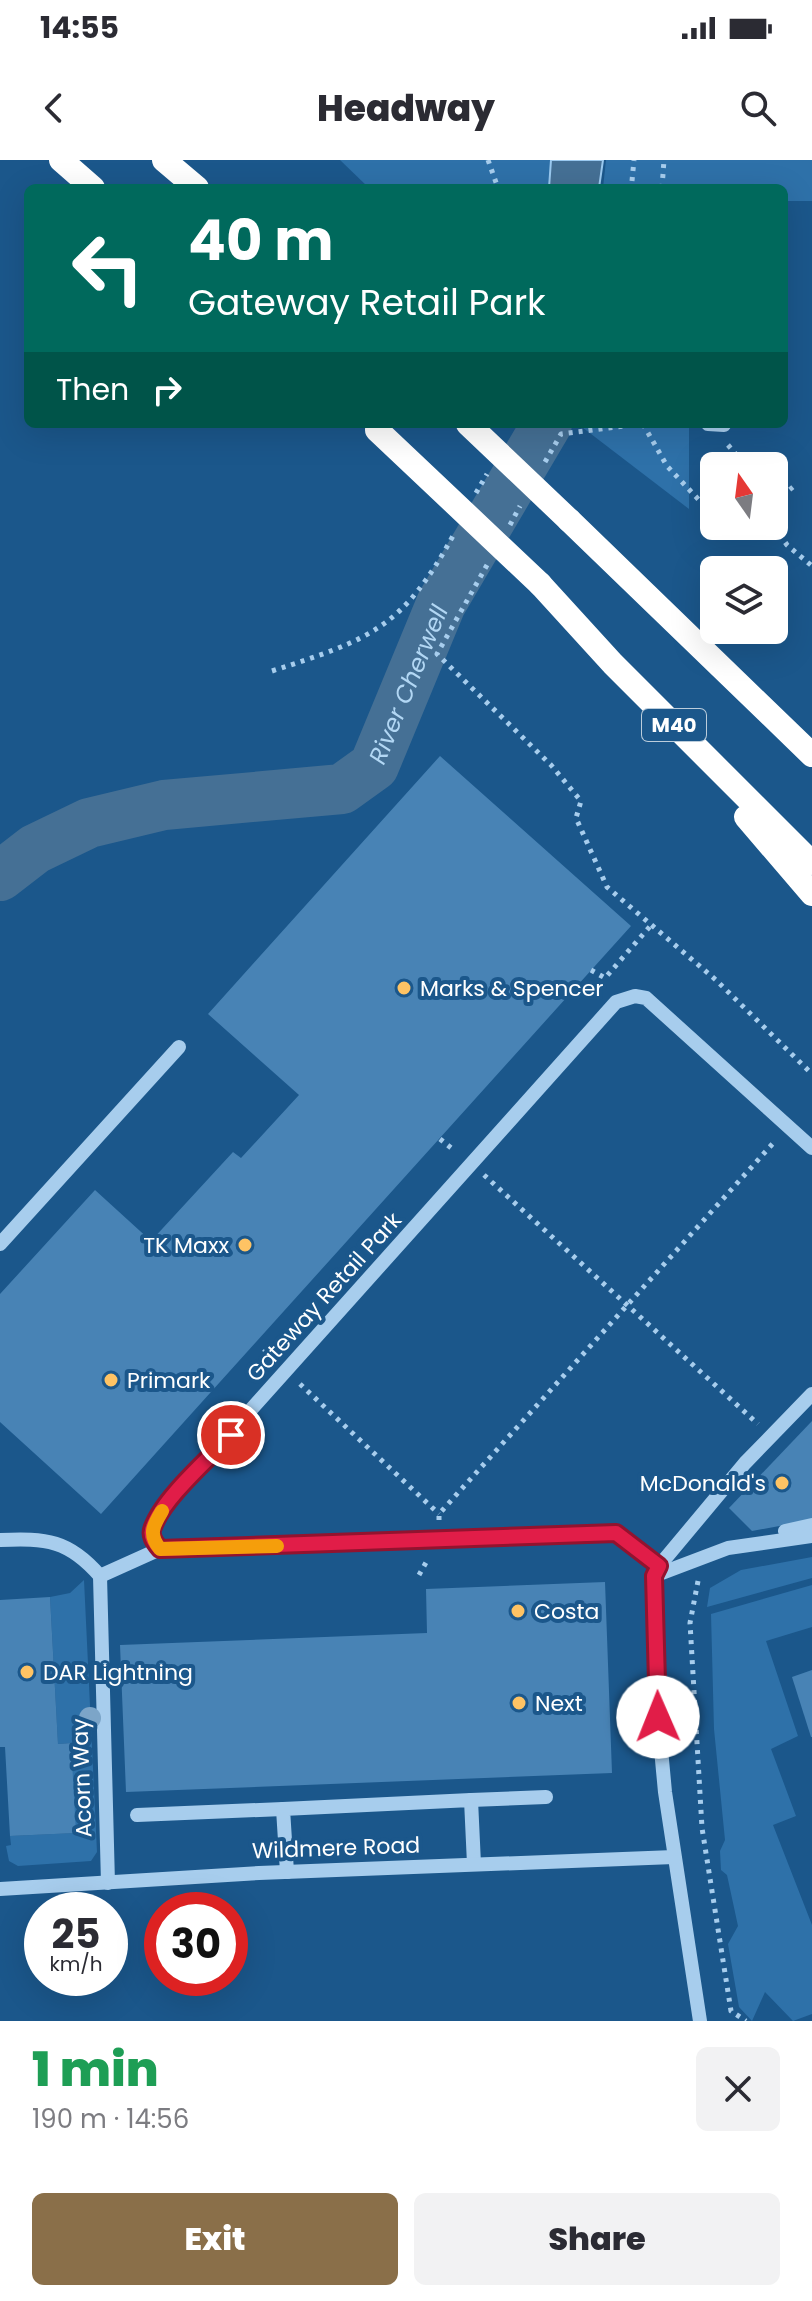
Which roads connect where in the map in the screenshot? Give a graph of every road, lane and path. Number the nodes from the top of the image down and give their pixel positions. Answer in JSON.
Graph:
{"nodes":[{"id":1,"x":61,"y":160,"type":"edge"},
{"id":2,"x":164,"y":160,"type":"edge"},
{"id":3,"x":488,"y":160,"type":"edge"},
{"id":4,"x":634,"y":160,"type":"edge"},
{"id":5,"x":664,"y":160,"type":"edge"},
{"id":6,"x":632,"y":181,"type":"dead end"},
{"id":7,"x":88,"y":184,"type":"edge"},
{"id":8,"x":192,"y":184,"type":"edge"},
{"id":9,"x":497,"y":184,"type":"edge"},
{"id":10,"x":662,"y":184,"type":"edge"},
{"id":11,"x":375,"y":428,"type":"edge"},
{"id":12,"x":472,"y":428,"type":"edge"},
{"id":13,"x":609,"y":428,"type":"edge"},
{"id":14,"x":643,"y":428,"type":"edge"},
{"id":15,"x":561,"y":434,"type":"dead end"},
{"id":16,"x":493,"y":463,"type":"dead end"},
{"id":17,"x":793,"y":487,"type":"dead end"},
{"id":18,"x":788,"y":491,"type":"edge"},
{"id":19,"x":700,"y":501,"type":"edge"},
{"id":20,"x":471,"y":502,"type":"dead end"},
{"id":21,"x":457,"y":528,"type":"dead end"},
{"id":22,"x":784,"y":540,"type":"edge"},
{"id":23,"x":812,"y":566,"type":"edge"},
{"id":24,"x":437,"y":654,"type":"dead end"},
{"id":25,"x":613,"y":664,"type":"junction"},
{"id":26,"x":272,"y":671,"type":"dead end"},
{"id":27,"x":812,"y":755,"type":"edge"},
{"id":28,"x":812,"y":863,"type":"edge"},
{"id":29,"x":812,"y":894,"type":"edge"},
{"id":30,"x":652,"y":924,"type":"junction"},
{"id":31,"x":591,"y":970,"type":"dead end"},
{"id":32,"x":179,"y":1047,"type":"dead end"},
{"id":33,"x":812,"y":1074,"type":"edge"},
{"id":34,"x":788,"y":1127,"type":"junction"},
{"id":35,"x":440,"y":1139,"type":"dead end"},
{"id":36,"x":812,"y":1148,"type":"edge"},
{"id":37,"x":473,"y":1165,"type":"junction"},
{"id":38,"x":0,"y":1244,"type":"edge"},
{"id":39,"x":626,"y":1305,"type":"junction"},
{"id":40,"x":264,"y":1349,"type":"dead end"},
{"id":41,"x":287,"y":1372,"type":"junction"},
{"id":42,"x":812,"y":1394,"type":"edge"},
{"id":43,"x":772,"y":1437,"type":"junction"},
{"id":44,"x":439,"y":1514,"type":"junction"},
{"id":45,"x":812,"y":1525,"type":"edge"},
{"id":46,"x":812,"y":1536,"type":"edge"},
{"id":47,"x":438,"y":1539,"type":"junction"},
{"id":48,"x":0,"y":1540,"type":"edge"},
{"id":49,"x":755,"y":1543,"type":"junction"},
{"id":50,"x":160,"y":1549,"type":"junction"},
{"id":51,"x":656,"y":1571,"type":"junction"},
{"id":52,"x":419,"y":1575,"type":"dead end"},
{"id":53,"x":100,"y":1576,"type":"junction"},
{"id":54,"x":705,"y":1576,"type":"dead end"},
{"id":55,"x":546,"y":1797,"type":"dead end"},
{"id":56,"x":471,"y":1800,"type":"junction"},
{"id":57,"x":283,"y":1809,"type":"junction"},
{"id":58,"x":137,"y":1815,"type":"dead end"},
{"id":59,"x":674,"y":1857,"type":"junction"},
{"id":60,"x":474,"y":1864,"type":"junction"},
{"id":61,"x":287,"y":1872,"type":"junction"},
{"id":62,"x":108,"y":1883,"type":"junction"},
{"id":63,"x":0,"y":1889,"type":"edge"},
{"id":64,"x":700,"y":2021,"type":"edge"},
{"id":65,"x":746,"y":2021,"type":"edge"}],
"edges":[{"from":1,"to":7,"type":"highway"},
{"from":2,"to":8,"type":"highway"},
{"from":3,"to":9,"type":"path"},
{"from":4,"to":6,"type":"path"},
{"from":5,"to":10,"type":"path"},
{"from":11,"to":25,"type":"highway","number":"M40","bridge":true},
{"from":12,"to":27,"type":"highway","bridge":true},
{"from":13,"to":15,"type":"path"},
{"from":14,"to":19,"type":"path"},
{"from":16,"to":20,"type":"path"},
{"from":17,"to":18,"type":"path"},
{"from":21,"to":26,"type":"path"},
{"from":22,"to":23,"type":"path"},
{"from":24,"to":30,"type":"path"},
{"from":25,"to":28,"type":"highway","number":"M40"},
{"from":25,"to":29,"type":"highway","number":"M40"},
{"from":30,"to":31,"type":"path"},
{"from":30,"to":33,"type":"path"},
{"from":32,"to":38,"type":"street"},
{"from":34,"to":36,"type":"street","name":"Gateway Retail Park"},
{"from":34,"to":37,"type":"street","name":"Gateway Retail Park"},
{"from":34,"to":39,"type":"path"},
{"from":35,"to":37,"type":"path"},
{"from":37,"to":39,"type":"path"},
{"from":37,"to":41,"type":"street","name":"Gateway Retail Park"},
{"from":39,"to":43,"type":"path"},
{"from":39,"to":44,"type":"path"},
{"from":40,"to":41,"type":"path"},
{"from":41,"to":44,"type":"path"},
{"from":41,"to":50,"type":"street","name":"Gateway Retail Park"},
{"from":42,"to":43,"type":"street"},
{"from":43,"to":51,"type":"street"},
{"from":44,"to":47,"type":"path"},
{"from":45,"to":49,"type":"street"},
{"from":46,"to":49,"type":"street"},
{"from":47,"to":50,"type":"street"},
{"from":47,"to":51,"type":"street"},
{"from":47,"to":52,"type":"path"},
{"from":48,"to":53,"type":"street"},
{"from":49,"to":51,"type":"street"},
{"from":50,"to":53,"type":"street"},
{"from":51,"to":59,"type":"street"},
{"from":53,"to":62,"type":"street","name":"Acorn Way"},
{"from":54,"to":65,"type":"path"},
{"from":55,"to":56,"type":"street"},
{"from":56,"to":57,"type":"street"},
{"from":56,"to":60,"type":"street"},
{"from":57,"to":58,"type":"street"},
{"from":57,"to":61,"type":"street"},
{"from":59,"to":60,"type":"street","name":"Wildmere Road"},
{"from":59,"to":64,"type":"street"},
{"from":60,"to":61,"type":"street","name":"Wildmere Road"},
{"from":61,"to":62,"type":"street","name":"Wildmere Road"},
{"from":62,"to":63,"type":"street","name":"Wildmere Road"}]}
